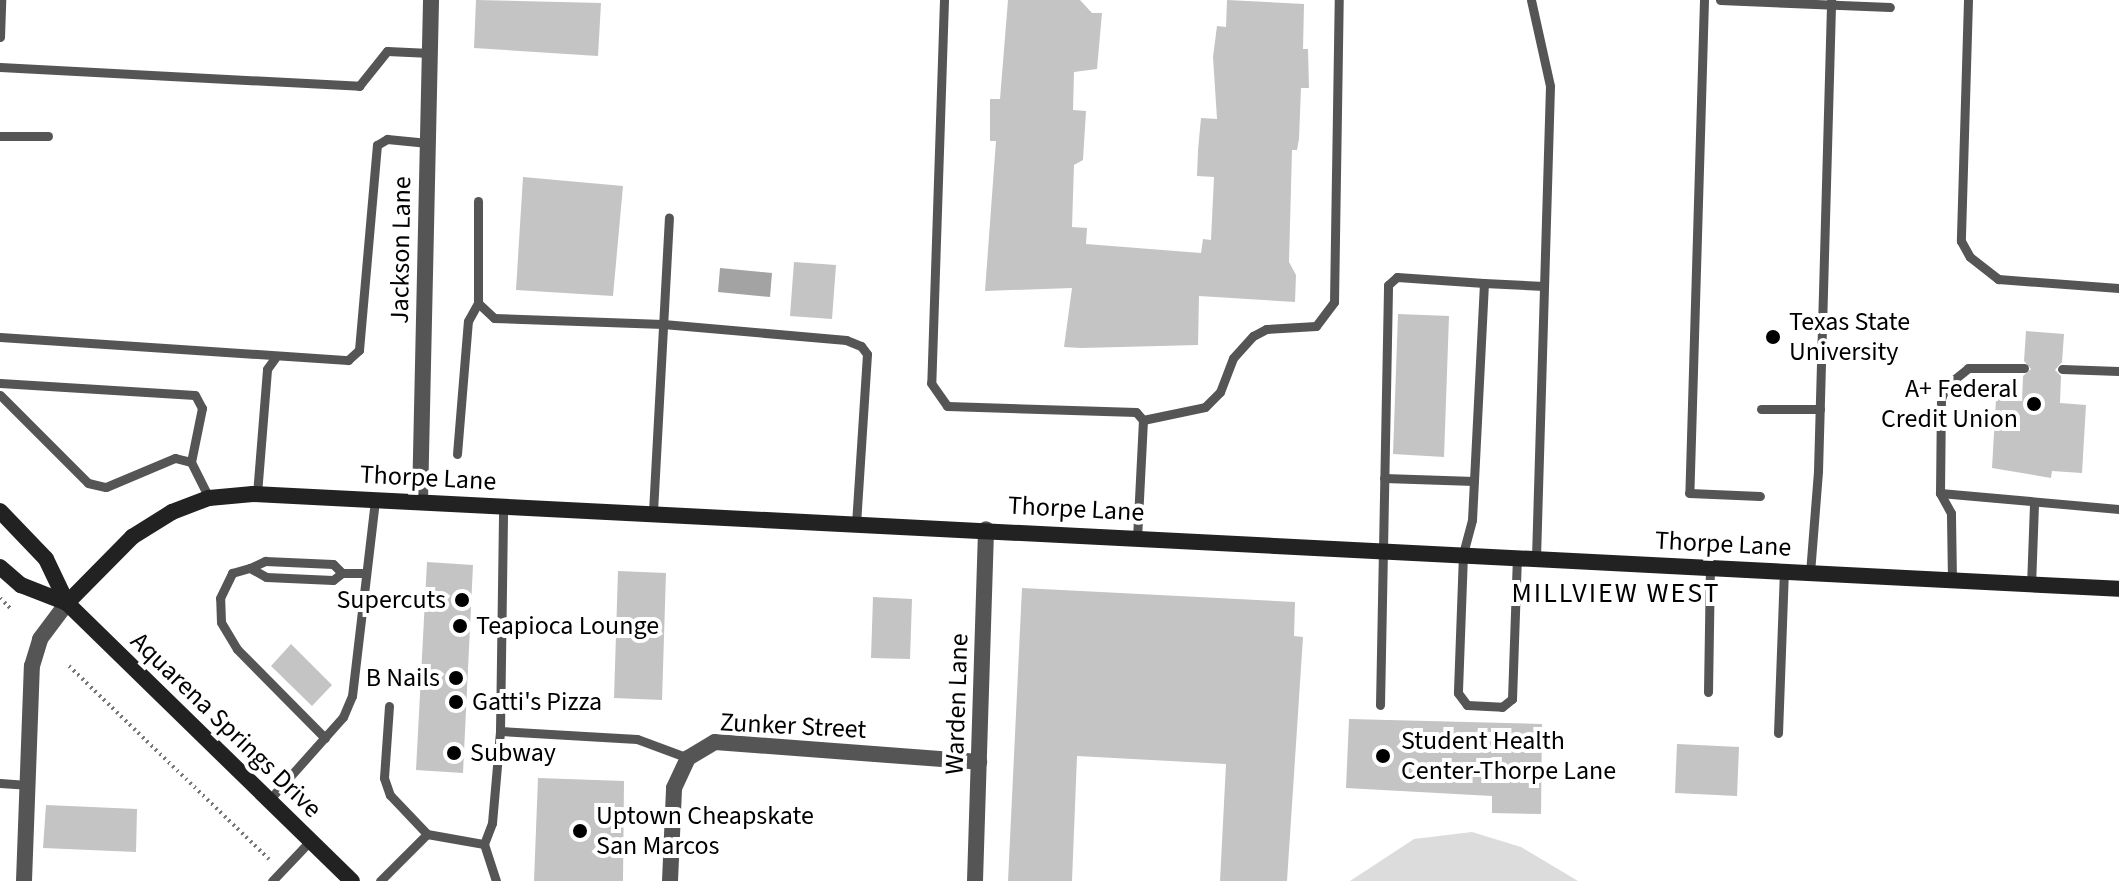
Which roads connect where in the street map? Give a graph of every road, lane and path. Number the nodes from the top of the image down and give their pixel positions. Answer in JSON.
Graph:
{"nodes":[{"id":1,"x":1,"y":0,"type":"edge"},
{"id":2,"x":431,"y":0,"type":"edge"},
{"id":3,"x":944,"y":0,"type":"edge"},
{"id":4,"x":1339,"y":0,"type":"edge"},
{"id":5,"x":1531,"y":0,"type":"edge"},
{"id":6,"x":1704,"y":0,"type":"edge"},
{"id":7,"x":1720,"y":0,"type":"edge"},
{"id":8,"x":1968,"y":0,"type":"edge"},
{"id":9,"x":1831,"y":2,"type":"edge"},
{"id":10,"x":1890,"y":7,"type":"dead end"},
{"id":11,"x":0,"y":37,"type":"edge"},
{"id":12,"x":430,"y":53,"type":"junction"},
{"id":13,"x":0,"y":67,"type":"edge"},
{"id":14,"x":0,"y":136,"type":"edge"},
{"id":15,"x":48,"y":136,"type":"dead end"},
{"id":16,"x":428,"y":143,"type":"junction"},
{"id":17,"x":478,"y":201,"type":"dead end"},
{"id":18,"x":669,"y":217,"type":"dead end"},
{"id":19,"x":1484,"y":283,"type":"junction"},
{"id":20,"x":1544,"y":286,"type":"junction"},
{"id":21,"x":2119,"y":288,"type":"edge"},
{"id":22,"x":478,"y":303,"type":"junction"},
{"id":23,"x":663,"y":324,"type":"junction"},
{"id":24,"x":0,"y":337,"type":"edge"},
{"id":25,"x":275,"y":358,"type":"junction"},
{"id":26,"x":2024,"y":368,"type":"dead end"},
{"id":27,"x":2062,"y":369,"type":"dead end"},
{"id":28,"x":2119,"y":371,"type":"edge"},
{"id":29,"x":0,"y":383,"type":"edge"},
{"id":30,"x":0,"y":395,"type":"edge"},
{"id":31,"x":1761,"y":409,"type":"dead end"},
{"id":32,"x":1820,"y":409,"type":"junction"},
{"id":33,"x":1143,"y":420,"type":"junction"},
{"id":34,"x":457,"y":454,"type":"dead end"},
{"id":35,"x":191,"y":462,"type":"junction"},
{"id":36,"x":1384,"y":478,"type":"junction"},
{"id":37,"x":1474,"y":481,"type":"junction"},
{"id":38,"x":1940,"y":493,"type":"junction"},
{"id":39,"x":257,"y":494,"type":"junction"},
{"id":40,"x":1760,"y":496,"type":"dead end"},
{"id":41,"x":209,"y":498,"type":"junction"},
{"id":42,"x":375,"y":499,"type":"junction"},
{"id":43,"x":420,"y":501,"type":"junction"},
{"id":44,"x":2034,"y":504,"type":"junction"},
{"id":45,"x":503,"y":505,"type":"junction"},
{"id":46,"x":2119,"y":509,"type":"edge"},
{"id":47,"x":0,"y":511,"type":"edge"},
{"id":48,"x":653,"y":512,"type":"junction"},
{"id":49,"x":856,"y":522,"type":"junction"},
{"id":50,"x":986,"y":529,"type":"junction"},
{"id":51,"x":1137,"y":537,"type":"junction"},
{"id":52,"x":1383,"y":550,"type":"junction"},
{"id":53,"x":1463,"y":554,"type":"junction"},
{"id":54,"x":1517,"y":557,"type":"junction"},
{"id":55,"x":1536,"y":558,"type":"junction"},
{"id":56,"x":0,"y":567,"type":"edge"},
{"id":57,"x":250,"y":568,"type":"junction"},
{"id":58,"x":1710,"y":568,"type":"junction"},
{"id":59,"x":1784,"y":571,"type":"junction"},
{"id":60,"x":342,"y":573,"type":"junction"},
{"id":61,"x":365,"y":573,"type":"junction"},
{"id":62,"x":1810,"y":573,"type":"junction"},
{"id":63,"x":1952,"y":580,"type":"junction"},
{"id":64,"x":2031,"y":586,"type":"junction"},
{"id":65,"x":2119,"y":589,"type":"edge"},
{"id":66,"x":0,"y":598,"type":"edge"},
{"id":67,"x":67,"y":603,"type":"junction"},
{"id":68,"x":11,"y":609,"type":"dead end"},
{"id":69,"x":69,"y":666,"type":"dead end"},
{"id":70,"x":1708,"y":692,"type":"dead end"},
{"id":71,"x":1380,"y":705,"type":"dead end"},
{"id":72,"x":389,"y":706,"type":"dead end"},
{"id":73,"x":500,"y":731,"type":"junction"},
{"id":74,"x":1778,"y":733,"type":"dead end"},
{"id":75,"x":325,"y":738,"type":"junction"},
{"id":76,"x":688,"y":758,"type":"junction"},
{"id":77,"x":979,"y":762,"type":"junction"},
{"id":78,"x":0,"y":783,"type":"edge"},
{"id":79,"x":27,"y":785,"type":"junction"},
{"id":80,"x":269,"y":800,"type":"junction"},
{"id":81,"x":427,"y":834,"type":"junction"},
{"id":82,"x":310,"y":841,"type":"junction"},
{"id":83,"x":484,"y":844,"type":"junction"},
{"id":84,"x":281,"y":871,"type":"junction"},
{"id":85,"x":24,"y":881,"type":"edge"},
{"id":86,"x":272,"y":881,"type":"edge"},
{"id":87,"x":352,"y":881,"type":"edge"},
{"id":88,"x":380,"y":881,"type":"edge"},
{"id":89,"x":496,"y":881,"type":"edge"},
{"id":90,"x":670,"y":881,"type":"edge"},
{"id":91,"x":975,"y":881,"type":"edge"}],
"edges":[{"from":1,"to":11,"type":"lane"},
{"from":2,"to":12,"type":"street","name":"Jackson Lane"},
{"from":3,"to":33,"type":"lane"},
{"from":4,"to":33,"type":"lane"},
{"from":5,"to":20,"type":"lane"},
{"from":6,"to":40,"type":"lane"},
{"from":7,"to":9,"type":"lane"},
{"from":8,"to":21,"type":"lane"},
{"from":9,"to":10,"type":"lane"},
{"from":9,"to":32,"type":"lane"},
{"from":12,"to":13,"type":"lane"},
{"from":12,"to":16,"type":"street","name":"Jackson Lane"},
{"from":14,"to":15,"type":"lane"},
{"from":16,"to":25,"type":"lane"},
{"from":16,"to":43,"type":"street","name":"Jackson Lane"},
{"from":17,"to":22,"type":"lane"},
{"from":18,"to":23,"type":"lane"},
{"from":19,"to":20,"type":"lane"},
{"from":19,"to":36,"type":"lane"},
{"from":19,"to":37,"type":"lane"},
{"from":20,"to":55,"type":"lane"},
{"from":22,"to":23,"type":"lane"},
{"from":22,"to":34,"type":"lane"},
{"from":23,"to":48,"type":"lane"},
{"from":23,"to":49,"type":"lane"},
{"from":24,"to":25,"type":"lane"},
{"from":25,"to":39,"type":"lane"},
{"from":26,"to":38,"type":"lane"},
{"from":27,"to":28,"type":"lane"},
{"from":29,"to":35,"type":"lane"},
{"from":30,"to":35,"type":"lane"},
{"from":31,"to":32,"type":"lane"},
{"from":32,"to":62,"type":"lane"},
{"from":33,"to":51,"type":"lane"},
{"from":35,"to":41,"type":"lane"},
{"from":36,"to":37,"type":"lane"},
{"from":36,"to":52,"type":"lane"},
{"from":37,"to":53,"type":"lane"},
{"from":38,"to":44,"type":"lane"},
{"from":38,"to":63,"type":"lane"},
{"from":39,"to":41,"type":"street","name":"Thorpe Lane"},
{"from":39,"to":42,"type":"street","name":"Thorpe Lane"},
{"from":41,"to":67,"type":"street","name":"Thorpe Lane"},
{"from":42,"to":43,"type":"street","name":"Thorpe Lane"},
{"from":42,"to":61,"type":"lane"},
{"from":43,"to":45,"type":"street","name":"Thorpe Lane"},
{"from":44,"to":46,"type":"lane"},
{"from":44,"to":64,"type":"lane"},
{"from":45,"to":48,"type":"street","name":"Thorpe Lane"},
{"from":45,"to":73,"type":"lane"},
{"from":47,"to":67,"type":"street","name":"Aquarena Springs Drive"},
{"from":48,"to":49,"type":"street","name":"Thorpe Lane"},
{"from":49,"to":50,"type":"street","name":"Thorpe Lane"},
{"from":50,"to":51,"type":"street","name":"Thorpe Lane"},
{"from":50,"to":77,"type":"street","name":"Warden Lane"},
{"from":51,"to":52,"type":"street","name":"Thorpe Lane"},
{"from":52,"to":53,"type":"street","name":"Thorpe Lane"},
{"from":52,"to":71,"type":"lane"},
{"from":53,"to":54,"type":"street","name":"Thorpe Lane"},
{"from":53,"to":54,"type":"lane"},
{"from":54,"to":55,"type":"street","name":"Thorpe Lane"},
{"from":55,"to":58,"type":"street","name":"Thorpe Lane"},
{"from":56,"to":67,"type":"street","name":"Aquarena Springs Drive"},
{"from":57,"to":60,"type":"lane"},
{"from":57,"to":60,"type":"lane"},
{"from":57,"to":75,"type":"lane"},
{"from":58,"to":59,"type":"street","name":"Thorpe Lane"},
{"from":58,"to":70,"type":"lane"},
{"from":59,"to":62,"type":"street","name":"Thorpe Lane"},
{"from":59,"to":74,"type":"lane"},
{"from":60,"to":61,"type":"lane"},
{"from":61,"to":75,"type":"lane"},
{"from":62,"to":63,"type":"street","name":"Thorpe Lane"},
{"from":63,"to":64,"type":"street","name":"Thorpe Lane"},
{"from":64,"to":65,"type":"street","name":"Thorpe Lane"},
{"from":66,"to":68,"type":"path"},
{"from":67,"to":79,"type":"street"},
{"from":67,"to":80,"type":"street","name":"Aquarena Springs Drive"},
{"from":69,"to":84,"type":"path"},
{"from":72,"to":81,"type":"lane"},
{"from":73,"to":76,"type":"lane"},
{"from":73,"to":83,"type":"lane"},
{"from":75,"to":80,"type":"lane"},
{"from":76,"to":77,"type":"street","name":"Zunker Street"},
{"from":76,"to":90,"type":"street","name":"Zunker Street"},
{"from":77,"to":91,"type":"street","name":"Warden Lane"},
{"from":78,"to":79,"type":"lane"},
{"from":79,"to":85,"type":"street"},
{"from":80,"to":82,"type":"street","name":"Aquarena Springs Drive"},
{"from":81,"to":83,"type":"lane"},
{"from":81,"to":88,"type":"lane"},
{"from":82,"to":84,"type":"lane"},
{"from":82,"to":87,"type":"street","name":"Aquarena Springs Drive"},
{"from":83,"to":89,"type":"lane"},
{"from":84,"to":86,"type":"lane"}]}
